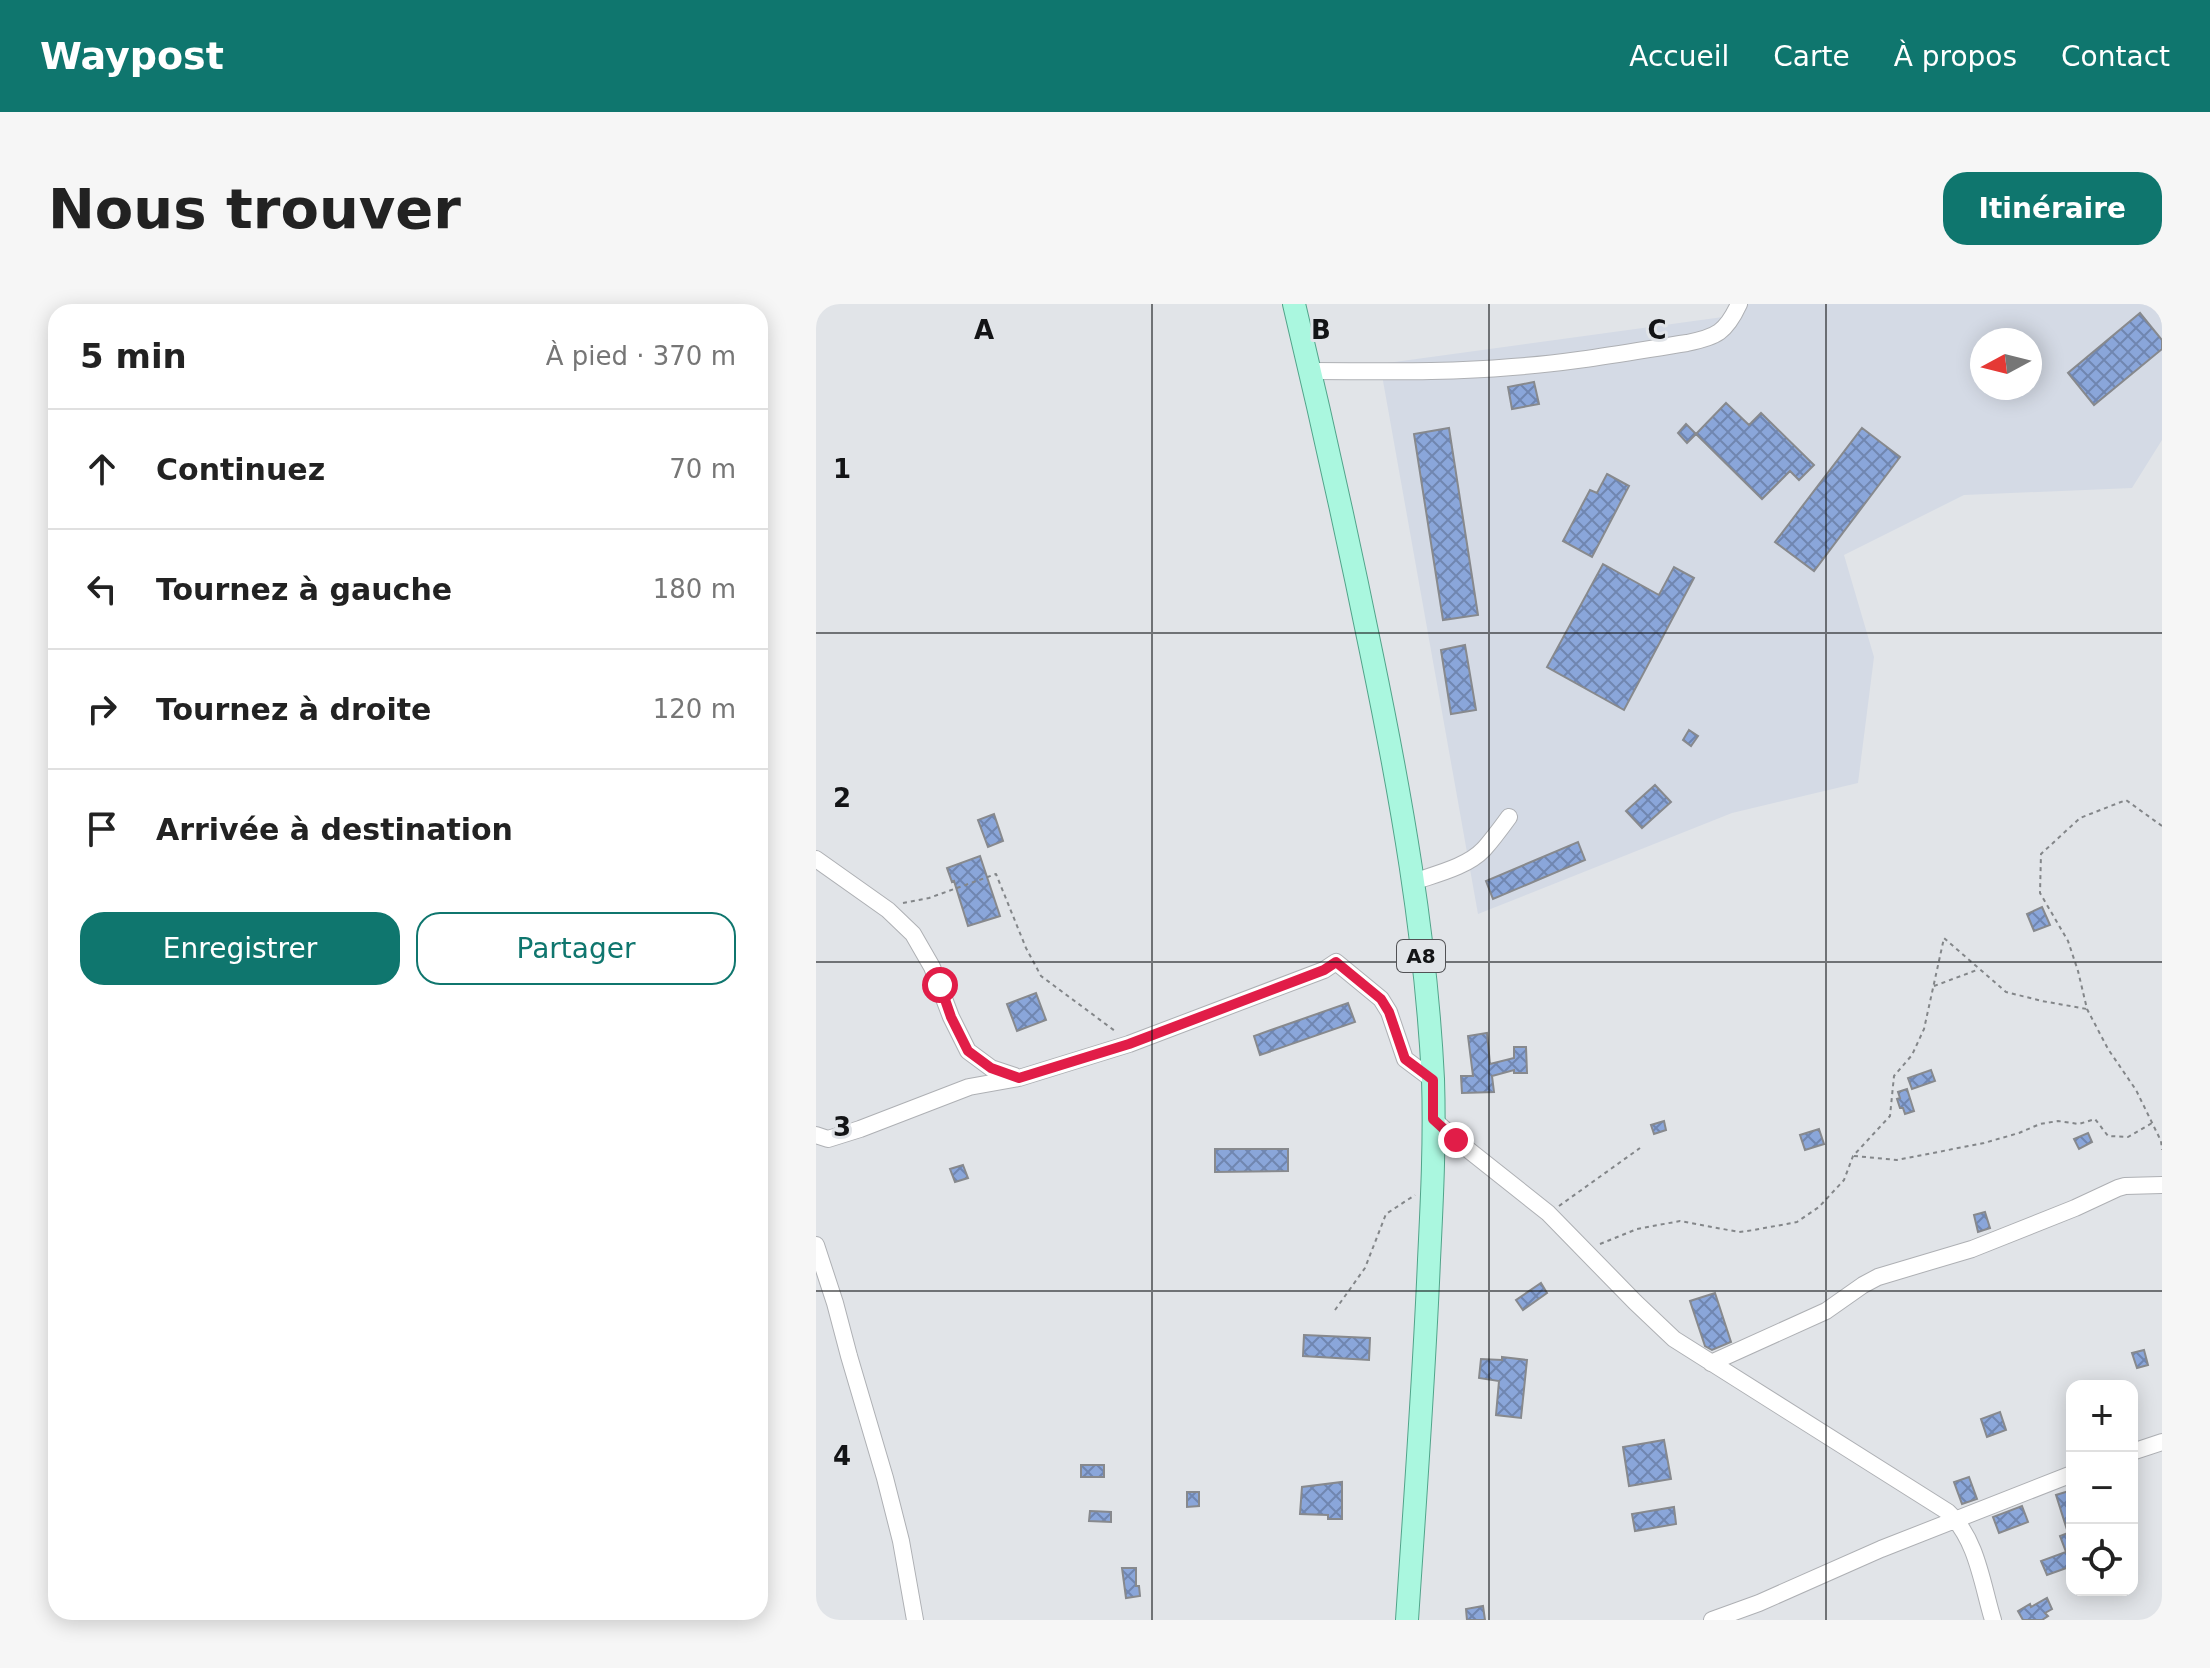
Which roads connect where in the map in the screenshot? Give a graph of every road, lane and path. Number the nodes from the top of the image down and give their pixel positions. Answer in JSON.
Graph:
{"nodes":[{"id":1,"x":1294,"y":304,"type":"edge"},
{"id":2,"x":1739,"y":304,"type":"edge"},
{"id":3,"x":1310,"y":371,"type":"junction"},
{"id":4,"x":1509,"y":817,"type":"dead end"},
{"id":5,"x":2162,"y":826,"type":"edge"},
{"id":6,"x":816,"y":859,"type":"edge"},
{"id":7,"x":1413,"y":882,"type":"junction"},
{"id":8,"x":888,"y":910,"type":"junction"},
{"id":9,"x":1978,"y":969,"type":"junction"},
{"id":10,"x":1932,"y":987,"type":"junction"},
{"id":11,"x":2087,"y":1009,"type":"junction"},
{"id":12,"x":1129,"y":1044,"type":"junction"},
{"id":13,"x":1019,"y":1078,"type":"junction"},
{"id":14,"x":1433,"y":1080,"type":"junction"},
{"id":15,"x":1433,"y":1119,"type":"junction"},
{"id":16,"x":2152,"y":1123,"type":"junction"},
{"id":17,"x":816,"y":1135,"type":"edge"},
{"id":18,"x":1640,"y":1148,"type":"dead end"},
{"id":19,"x":2162,"y":1150,"type":"edge"},
{"id":20,"x":1853,"y":1156,"type":"junction"},
{"id":21,"x":1432,"y":1184,"type":"junction"},
{"id":22,"x":2162,"y":1185,"type":"edge"},
{"id":23,"x":1548,"y":1213,"type":"junction"},
{"id":24,"x":816,"y":1245,"type":"edge"},
{"id":25,"x":1584,"y":1250,"type":"junction"},
{"id":26,"x":1335,"y":1310,"type":"dead end"},
{"id":27,"x":1711,"y":1363,"type":"junction"},
{"id":28,"x":2162,"y":1442,"type":"edge"},
{"id":29,"x":2138,"y":1450,"type":"edge"},
{"id":30,"x":2066,"y":1476,"type":"edge"},
{"id":31,"x":1957,"y":1520,"type":"junction"},
{"id":32,"x":915,"y":1620,"type":"edge"},
{"id":33,"x":1407,"y":1620,"type":"edge"},
{"id":34,"x":1712,"y":1620,"type":"edge"},
{"id":35,"x":1993,"y":1620,"type":"edge"}],
"edges":[{"from":1,"to":3,"type":"main road","number":"A8"},
{"from":2,"to":3,"type":"street"},
{"from":3,"to":7,"type":"main road","number":"A8"},
{"from":4,"to":7,"type":"street"},
{"from":5,"to":11,"type":"path"},
{"from":6,"to":8,"type":"street"},
{"from":7,"to":14,"type":"main road","number":"A8"},
{"from":8,"to":12,"type":"path"},
{"from":8,"to":13,"type":"street"},
{"from":9,"to":10,"type":"path"},
{"from":9,"to":10,"type":"path"},
{"from":9,"to":11,"type":"path"},
{"from":10,"to":20,"type":"path"},
{"from":11,"to":16,"type":"path"},
{"from":12,"to":13,"type":"street"},
{"from":12,"to":14,"type":"street"},
{"from":13,"to":17,"type":"street"},
{"from":14,"to":15,"type":"main road","number":"A8"},
{"from":15,"to":21,"type":"main road","number":"A8"},
{"from":15,"to":23,"type":"street"},
{"from":16,"to":19,"type":"path"},
{"from":16,"to":20,"type":"path"},
{"from":18,"to":23,"type":"path"},
{"from":20,"to":25,"type":"path"},
{"from":21,"to":26,"type":"path"},
{"from":21,"to":33,"type":"main road","number":"A8"},
{"from":22,"to":27,"type":"street"},
{"from":23,"to":25,"type":"street"},
{"from":24,"to":32,"type":"street"},
{"from":25,"to":27,"type":"street"},
{"from":27,"to":31,"type":"street"},
{"from":28,"to":29,"type":"street"},
{"from":30,"to":31,"type":"street"},
{"from":31,"to":34,"type":"street"},
{"from":31,"to":35,"type":"street"}]}
